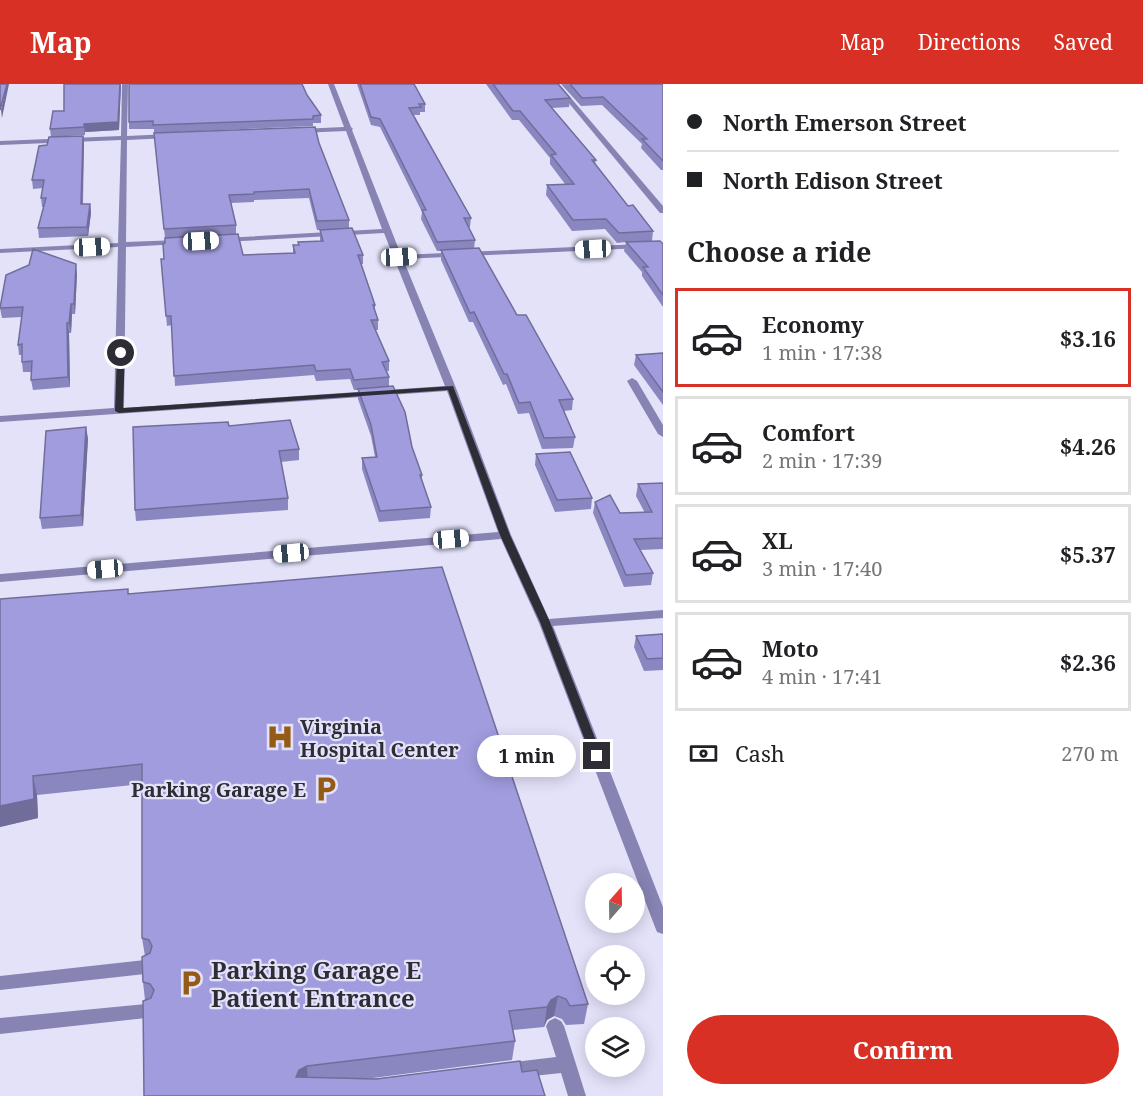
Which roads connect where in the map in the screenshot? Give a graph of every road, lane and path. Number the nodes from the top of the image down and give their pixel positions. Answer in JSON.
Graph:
{"nodes":[{"id":1,"x":125,"y":84,"type":"edge"},
{"id":2,"x":331,"y":84,"type":"edge"},
{"id":3,"x":556,"y":84,"type":"edge"},
{"id":4,"x":350,"y":129,"type":"junction"},
{"id":5,"x":291,"y":132,"type":"edge"},
{"id":6,"x":173,"y":136,"type":"edge"},
{"id":7,"x":125,"y":138,"type":"junction"},
{"id":8,"x":0,"y":143,"type":"edge"},
{"id":9,"x":662,"y":210,"type":"edge"},
{"id":10,"x":387,"y":231,"type":"junction"},
{"id":11,"x":216,"y":240,"type":"edge"},
{"id":12,"x":192,"y":242,"type":"edge"},
{"id":13,"x":123,"y":245,"type":"junction"},
{"id":14,"x":663,"y":245,"type":"edge"},
{"id":15,"x":0,"y":251,"type":"edge"},
{"id":16,"x":399,"y":257,"type":"junction"},
{"id":17,"x":632,"y":381,"type":"dead end"},
{"id":18,"x":451,"y":388,"type":"junction"},
{"id":19,"x":119,"y":411,"type":"junction"},
{"id":20,"x":0,"y":419,"type":"edge"},
{"id":21,"x":663,"y":434,"type":"edge"},
{"id":22,"x":505,"y":535,"type":"junction"},
{"id":23,"x":0,"y":578,"type":"edge"},
{"id":24,"x":663,"y":614,"type":"edge"},
{"id":25,"x":545,"y":622,"type":"junction"},
{"id":26,"x":663,"y":927,"type":"edge"},
{"id":27,"x":145,"y":967,"type":"edge"},
{"id":28,"x":0,"y":983,"type":"edge"},
{"id":29,"x":146,"y":1011,"type":"edge"},
{"id":30,"x":0,"y":1026,"type":"edge"},
{"id":31,"x":555,"y":1026,"type":"dead end"},
{"id":32,"x":566,"y":1064,"type":"junction"},
{"id":33,"x":484,"y":1074,"type":"edge"},
{"id":34,"x":577,"y":1096,"type":"edge"}],
"edges":[{"from":1,"to":7,"type":"street"},
{"from":2,"to":4,"type":"street"},
{"from":3,"to":9,"type":"street"},
{"from":4,"to":5,"type":"street"},
{"from":4,"to":10,"type":"street"},
{"from":6,"to":7,"type":"street"},
{"from":7,"to":8,"type":"street"},
{"from":7,"to":13,"type":"street"},
{"from":10,"to":11,"type":"street"},
{"from":10,"to":16,"type":"street"},
{"from":12,"to":13,"type":"street"},
{"from":13,"to":15,"type":"street"},
{"from":13,"to":19,"type":"street"},
{"from":14,"to":16,"type":"street"},
{"from":16,"to":18,"type":"street"},
{"from":17,"to":21,"type":"street"},
{"from":18,"to":19,"type":"street"},
{"from":18,"to":22,"type":"street"},
{"from":19,"to":20,"type":"street"},
{"from":22,"to":23,"type":"street"},
{"from":22,"to":25,"type":"street"},
{"from":24,"to":25,"type":"street"},
{"from":25,"to":26,"type":"street"},
{"from":27,"to":28,"type":"street"},
{"from":29,"to":30,"type":"street"},
{"from":31,"to":32,"type":"street"},
{"from":32,"to":33,"type":"street"},
{"from":32,"to":34,"type":"street"}]}
